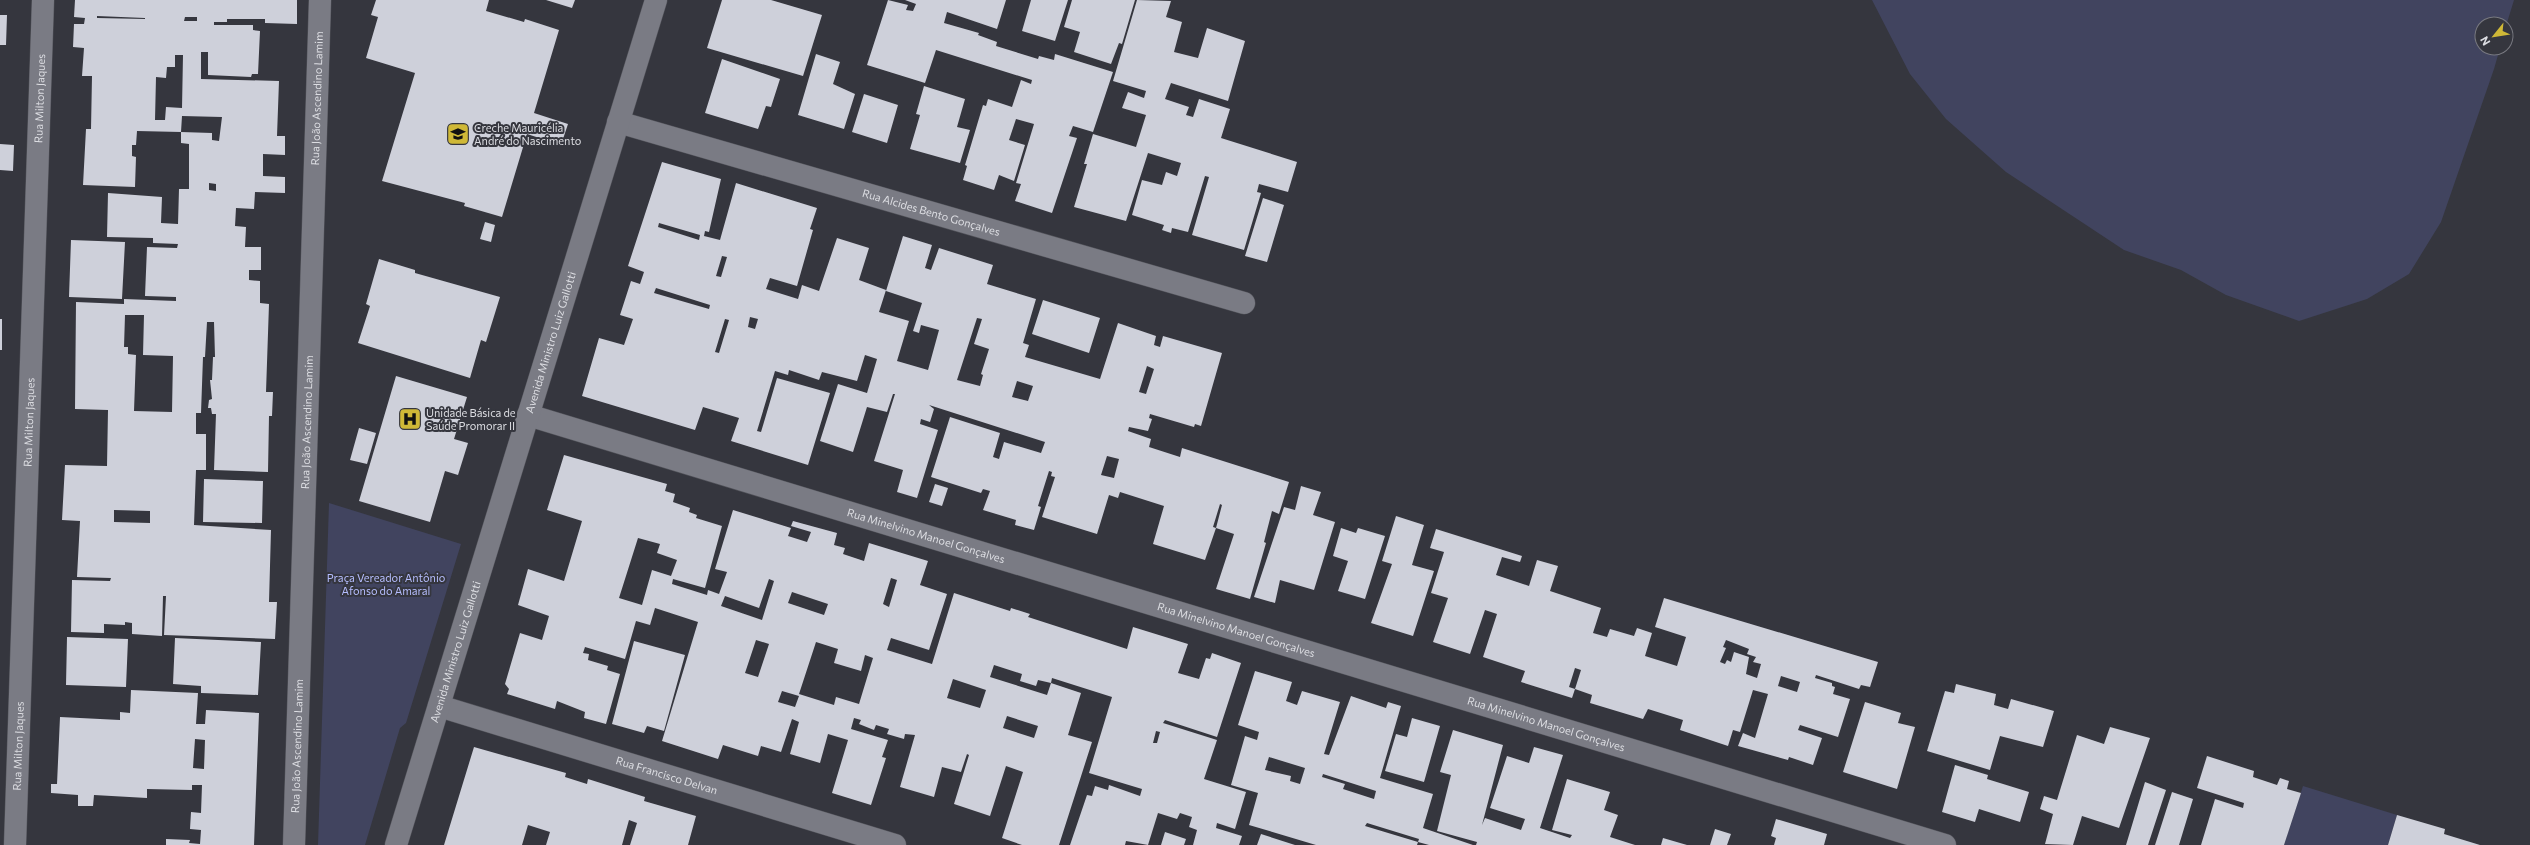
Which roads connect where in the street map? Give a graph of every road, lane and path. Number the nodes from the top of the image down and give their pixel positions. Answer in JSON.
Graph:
{"nodes":[{"id":1,"x":42,"y":0,"type":"edge"},
{"id":2,"x":320,"y":0,"type":"edge"},
{"id":3,"x":656,"y":0,"type":"edge"},
{"id":4,"x":618,"y":122,"type":"junction"},
{"id":5,"x":1244,"y":303,"type":"dead end"},
{"id":6,"x":528,"y":415,"type":"junction"},
{"id":7,"x":439,"y":706,"type":"junction"},
{"id":8,"x":1882,"y":836,"type":"edge"},
{"id":9,"x":14,"y":845,"type":"edge"},
{"id":10,"x":294,"y":845,"type":"edge"},
{"id":11,"x":396,"y":845,"type":"edge"},
{"id":12,"x":895,"y":845,"type":"edge"},
{"id":13,"x":1945,"y":845,"type":"edge"}],
"edges":[{"from":1,"to":9,"type":"street","name":"Rua Milton Jaques"},
{"from":2,"to":10,"type":"street","name":"Rua João Ascendino Lamim"},
{"from":3,"to":4,"type":"street","name":"Avenida Ministro Luiz Gallotti"},
{"from":4,"to":5,"type":"street","name":"Rua Alcides Bento Gonçalves"},
{"from":4,"to":6,"type":"street","name":"Avenida Ministro Luiz Gallotti"},
{"from":6,"to":7,"type":"street","name":"Avenida Ministro Luiz Gallotti"},
{"from":6,"to":8,"type":"street","name":"Rua Minelvino Manoel Gonçalves"},
{"from":7,"to":11,"type":"street","name":"Avenida Ministro Luiz Gallotti"},
{"from":7,"to":12,"type":"street","name":"Rua Francisco Delvan"},
{"from":8,"to":13,"type":"street","name":"Rua Minelvino Manoel Gonçalves"}]}
